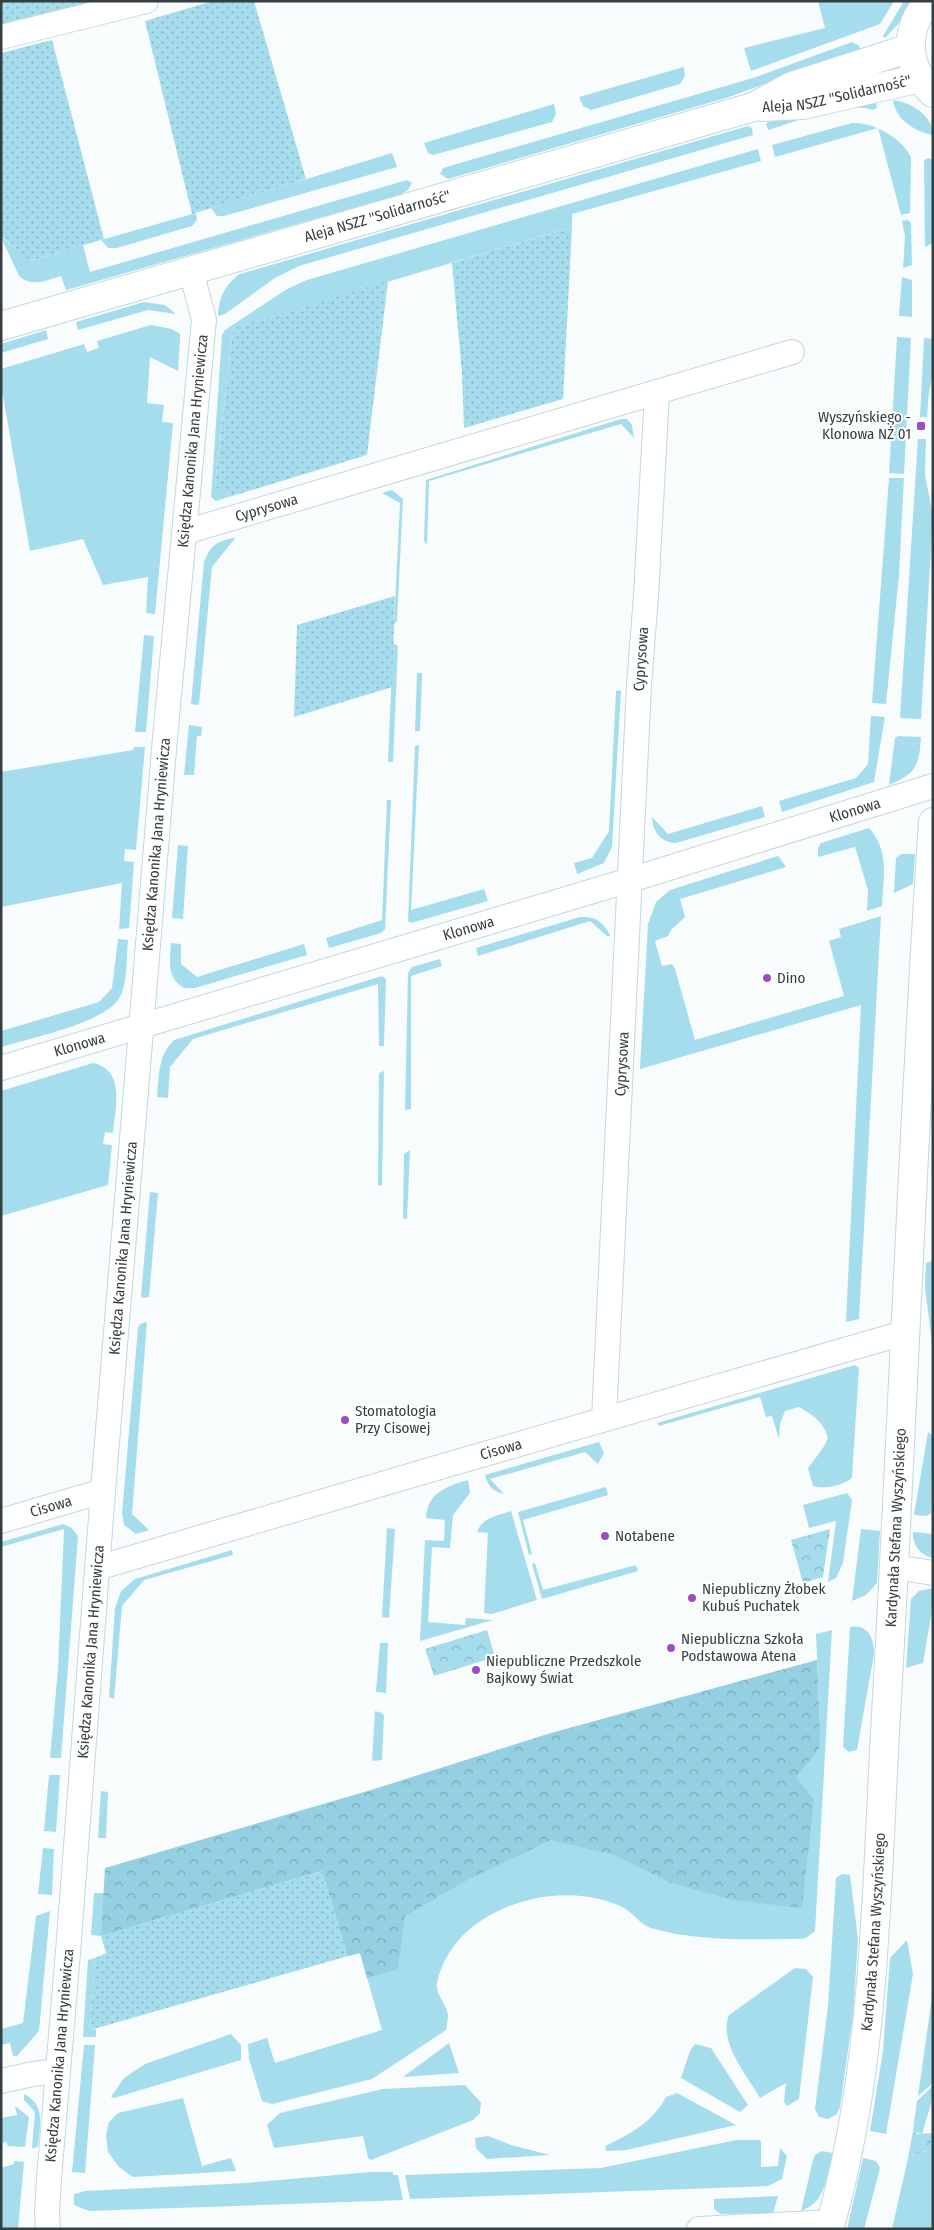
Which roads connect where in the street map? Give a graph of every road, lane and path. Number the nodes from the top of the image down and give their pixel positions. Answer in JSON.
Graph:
{"nodes":[{"id":1,"x":146,"y":1,"type":"edge"},
{"id":2,"x":930,"y":1,"type":"edge"},
{"id":3,"x":1,"y":37,"type":"edge"},
{"id":4,"x":910,"y":48,"type":"junction"},
{"id":5,"x":926,"y":86,"type":"edge"},
{"id":6,"x":753,"y":107,"type":"junction"},
{"id":7,"x":191,"y":271,"type":"junction"},
{"id":8,"x":3,"y":321,"type":"edge"},
{"id":9,"x":792,"y":352,"type":"dead end"},
{"id":10,"x":657,"y":392,"type":"junction"},
{"id":11,"x":185,"y":532,"type":"junction"},
{"id":12,"x":933,"y":786,"type":"edge"},
{"id":13,"x":933,"y":822,"type":"edge"},
{"id":14,"x":630,"y":880,"type":"junction"},
{"id":15,"x":142,"y":1026,"type":"junction"},
{"id":16,"x":1,"y":1068,"type":"edge"},
{"id":17,"x":907,"y":1332,"type":"junction"},
{"id":18,"x":604,"y":1419,"type":"junction"},
{"id":19,"x":103,"y":1491,"type":"junction"},
{"id":20,"x":1,"y":1521,"type":"edge"},
{"id":21,"x":895,"y":1567,"type":"junction"},
{"id":22,"x":97,"y":1568,"type":"junction"},
{"id":23,"x":933,"y":1573,"type":"edge"},
{"id":24,"x":57,"y":2071,"type":"junction"},
{"id":25,"x":1,"y":2082,"type":"edge"},
{"id":26,"x":830,"y":2225,"type":"edge"},
{"id":27,"x":48,"y":2229,"type":"edge"},
{"id":28,"x":699,"y":2229,"type":"edge"}],
"edges":[{"from":1,"to":3,"type":"street"},
{"from":2,"to":4,"type":"street"},
{"from":4,"to":5,"type":"street"},
{"from":4,"to":6,"type":"street","name":"Aleja NSZZ \"Solidarność\""},
{"from":5,"to":6,"type":"street","name":"Aleja NSZZ \"Solidarność\""},
{"from":6,"to":7,"type":"street","name":"Aleja NSZZ \"Solidarność\""},
{"from":7,"to":8,"type":"street","name":"Aleja NSZZ \"Solidarność\""},
{"from":7,"to":11,"type":"street","name":"Księdza Kanonika Jana Hryniewicza"},
{"from":9,"to":10,"type":"street"},
{"from":10,"to":11,"type":"street","name":"Cyprysowa"},
{"from":10,"to":14,"type":"street","name":"Cyprysowa"},
{"from":11,"to":15,"type":"street","name":"Księdza Kanonika Jana Hryniewicza"},
{"from":12,"to":14,"type":"street","name":"Klonowa"},
{"from":13,"to":17,"type":"street","name":"Kardynała Stefana Wyszyńskiego"},
{"from":14,"to":15,"type":"street","name":"Klonowa"},
{"from":14,"to":18,"type":"street","name":"Cyprysowa"},
{"from":15,"to":16,"type":"street","name":"Klonowa"},
{"from":15,"to":19,"type":"street","name":"Księdza Kanonika Jana Hryniewicza"},
{"from":17,"to":18,"type":"street","name":"Cisowa"},
{"from":17,"to":21,"type":"street","name":"Kardynała Stefana Wyszyńskiego"},
{"from":18,"to":22,"type":"street","name":"Cisowa"},
{"from":19,"to":20,"type":"street","name":"Cisowa"},
{"from":19,"to":22,"type":"street","name":"Księdza Kanonika Jana Hryniewicza"},
{"from":21,"to":23,"type":"street"},
{"from":21,"to":26,"type":"street","name":"Kardynała Stefana Wyszyńskiego"},
{"from":22,"to":24,"type":"street","name":"Księdza Kanonika Jana Hryniewicza"},
{"from":24,"to":25,"type":"street"},
{"from":24,"to":27,"type":"street","name":"Księdza Kanonika Jana Hryniewicza"},
{"from":26,"to":28,"type":"street"}]}
